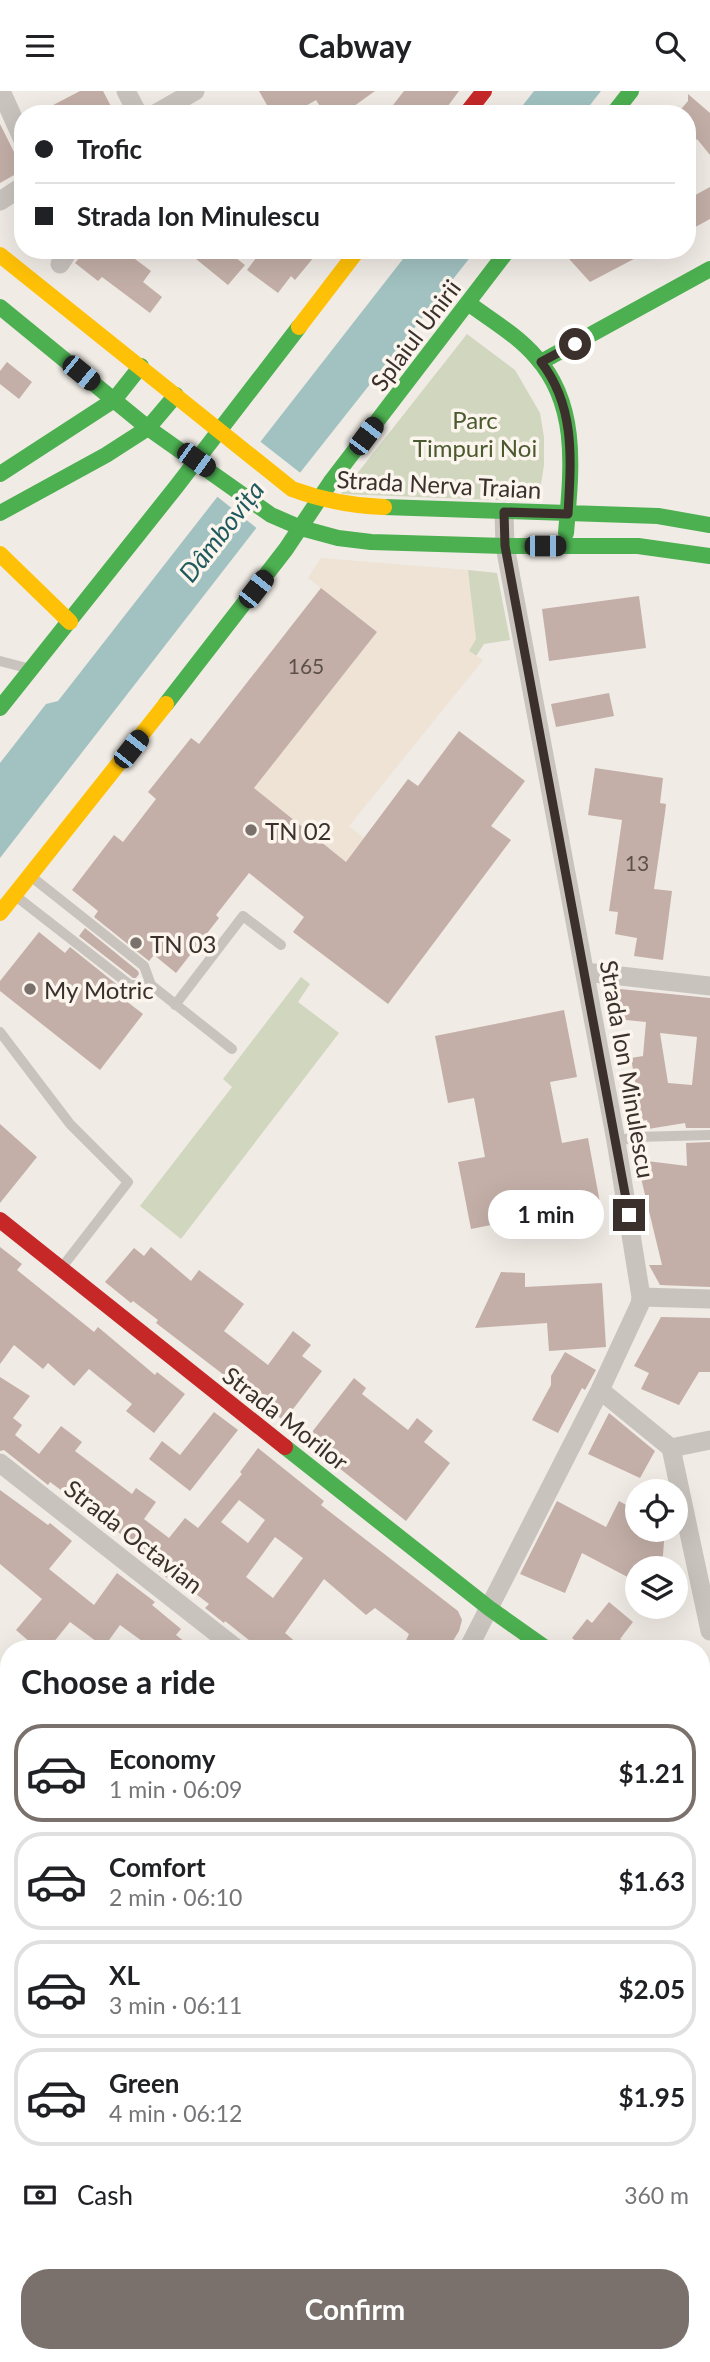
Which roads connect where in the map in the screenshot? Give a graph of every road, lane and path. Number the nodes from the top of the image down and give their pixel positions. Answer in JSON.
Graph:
{"nodes":[{"id":1,"x":1,"y":91,"type":"edge"},
{"id":2,"x":195,"y":91,"type":"edge"},
{"id":3,"x":484,"y":91,"type":"edge"},
{"id":4,"x":631,"y":91,"type":"edge"},
{"id":5,"x":171,"y":105,"type":"edge"},
{"id":6,"x":473,"y":105,"type":"edge"},
{"id":7,"x":620,"y":105,"type":"edge"},
{"id":8,"x":14,"y":120,"type":"edge"},
{"id":9,"x":0,"y":255,"type":"edge"},
{"id":10,"x":351,"y":259,"type":"edge"},
{"id":11,"x":501,"y":259,"type":"edge"},
{"id":12,"x":710,"y":268,"type":"edge"},
{"id":13,"x":468,"y":303,"type":"junction"},
{"id":14,"x":0,"y":307,"type":"edge"},
{"id":15,"x":541,"y":362,"type":"junction"},
{"id":16,"x":141,"y":366,"type":"junction"},
{"id":17,"x":176,"y":395,"type":"junction"},
{"id":18,"x":114,"y":400,"type":"junction"},
{"id":19,"x":148,"y":428,"type":"junction"},
{"id":20,"x":218,"y":430,"type":"junction"},
{"id":21,"x":196,"y":460,"type":"junction"},
{"id":22,"x":0,"y":474,"type":"edge"},
{"id":23,"x":319,"y":499,"type":"junction"},
{"id":24,"x":504,"y":512,"type":"junction"},
{"id":25,"x":0,"y":513,"type":"edge"},
{"id":26,"x":568,"y":514,"type":"junction"},
{"id":27,"x":710,"y":525,"type":"edge"},
{"id":28,"x":301,"y":528,"type":"junction"},
{"id":29,"x":505,"y":546,"type":"junction"},
{"id":30,"x":565,"y":546,"type":"junction"},
{"id":31,"x":0,"y":554,"type":"edge"},
{"id":32,"x":710,"y":557,"type":"edge"},
{"id":33,"x":70,"y":622,"type":"junction"},
{"id":34,"x":0,"y":661,"type":"edge"},
{"id":35,"x":31,"y":669,"type":"junction"},
{"id":36,"x":0,"y":708,"type":"edge"},
{"id":37,"x":30,"y":875,"type":"junction"},
{"id":38,"x":14,"y":895,"type":"junction"},
{"id":39,"x":0,"y":913,"type":"edge"},
{"id":40,"x":281,"y":945,"type":"dead end"},
{"id":41,"x":586,"y":972,"type":"junction"},
{"id":42,"x":151,"y":985,"type":"junction"},
{"id":43,"x":710,"y":986,"type":"edge"},
{"id":44,"x":175,"y":1005,"type":"junction"},
{"id":45,"x":0,"y":1032,"type":"edge"},
{"id":46,"x":232,"y":1049,"type":"dead end"},
{"id":47,"x":710,"y":1135,"type":"edge"},
{"id":48,"x":616,"y":1141,"type":"junction"},
{"id":49,"x":0,"y":1220,"type":"edge"},
{"id":50,"x":61,"y":1268,"type":"junction"},
{"id":51,"x":641,"y":1297,"type":"junction"},
{"id":52,"x":710,"y":1299,"type":"edge"},
{"id":53,"x":600,"y":1390,"type":"junction"},
{"id":54,"x":710,"y":1440,"type":"edge"},
{"id":55,"x":671,"y":1448,"type":"junction"},
{"id":56,"x":0,"y":1463,"type":"edge"},
{"id":57,"x":489,"y":1608,"type":"junction"},
{"id":58,"x":710,"y":1631,"type":"edge"},
{"id":59,"x":226,"y":1640,"type":"edge"},
{"id":60,"x":473,"y":1640,"type":"edge"},
{"id":61,"x":534,"y":1640,"type":"edge"}],
"edges":[{"from":1,"to":8,"type":"street"},
{"from":2,"to":5,"type":"street"},
{"from":3,"to":6,"type":"main road"},
{"from":4,"to":7,"type":"main road"},
{"from":9,"to":16,"type":"main road","name":"Strada Nerva Traian"},
{"from":10,"to":20,"type":"main road"},
{"from":11,"to":13,"type":"main road","name":"Splaiul Unirii"},
{"from":12,"to":15,"type":"main road"},
{"from":13,"to":15,"type":"main road"},
{"from":13,"to":23,"type":"main road","name":"Splaiul Unirii"},
{"from":14,"to":18,"type":"main road"},
{"from":15,"to":26,"type":"main road"},
{"from":16,"to":17,"type":"main road","name":"Strada Nerva Traian"},
{"from":16,"to":18,"type":"main road"},
{"from":17,"to":19,"type":"main road"},
{"from":17,"to":20,"type":"main road","name":"Strada Nerva Traian"},
{"from":18,"to":19,"type":"main road"},
{"from":18,"to":22,"type":"main road"},
{"from":19,"to":21,"type":"main road"},
{"from":19,"to":25,"type":"main road"},
{"from":20,"to":21,"type":"main road"},
{"from":20,"to":23,"type":"main road","name":"Strada Nerva Traian"},
{"from":21,"to":28,"type":"main road"},
{"from":21,"to":33,"type":"main road"},
{"from":23,"to":24,"type":"main road","name":"Strada Nerva Traian"},
{"from":23,"to":28,"type":"main road","name":"Splaiul Unirii"},
{"from":24,"to":26,"type":"main road","name":"Strada Nerva Traian"},
{"from":24,"to":29,"type":"street","name":"Strada Ion Minulescu"},
{"from":26,"to":27,"type":"main road","name":"Strada Nerva Traian"},
{"from":26,"to":30,"type":"main road"},
{"from":28,"to":29,"type":"main road"},
{"from":28,"to":37,"type":"main road","name":"Splaiul Unirii"},
{"from":29,"to":30,"type":"main road"},
{"from":29,"to":41,"type":"street","name":"Strada Ion Minulescu"},
{"from":30,"to":32,"type":"main road"},
{"from":31,"to":33,"type":"main road"},
{"from":33,"to":35,"type":"main road"},
{"from":34,"to":35,"type":"lane"},
{"from":35,"to":36,"type":"main road"},
{"from":37,"to":38,"type":"main road","name":"Splaiul Unirii"},
{"from":37,"to":42,"type":"lane"},
{"from":38,"to":39,"type":"main road","name":"Splaiul Unirii"},
{"from":38,"to":42,"type":"lane"},
{"from":40,"to":44,"type":"lane"},
{"from":41,"to":43,"type":"street"},
{"from":41,"to":48,"type":"street","name":"Strada Ion Minulescu"},
{"from":42,"to":44,"type":"lane"},
{"from":44,"to":46,"type":"lane"},
{"from":45,"to":50,"type":"lane"},
{"from":47,"to":48,"type":"lane"},
{"from":48,"to":51,"type":"street","name":"Strada Ion Minulescu"},
{"from":49,"to":50,"type":"main road","name":"Strada Morilor"},
{"from":50,"to":57,"type":"main road","name":"Strada Morilor"},
{"from":51,"to":52,"type":"street"},
{"from":51,"to":53,"type":"street"},
{"from":53,"to":55,"type":"street"},
{"from":53,"to":57,"type":"street"},
{"from":54,"to":55,"type":"street"},
{"from":55,"to":58,"type":"street"},
{"from":56,"to":59,"type":"street","name":"Strada Octavian"},
{"from":57,"to":60,"type":"street"},
{"from":57,"to":61,"type":"main road","name":"Strada Morilor"}]}
